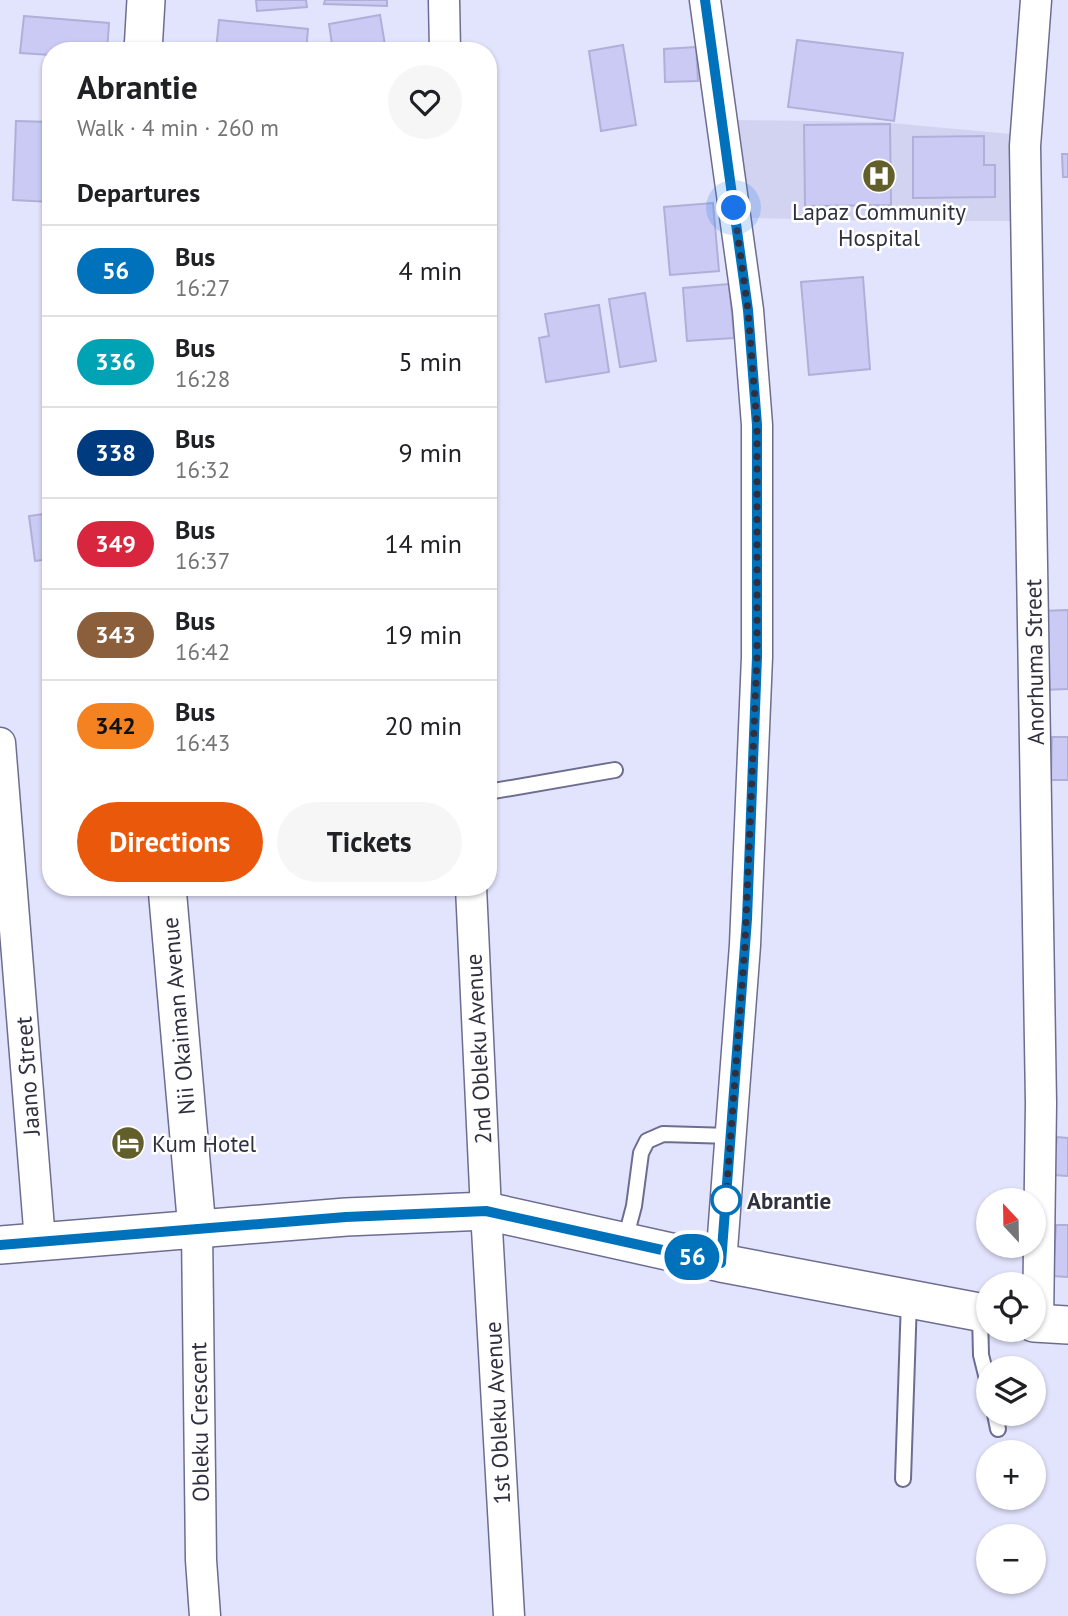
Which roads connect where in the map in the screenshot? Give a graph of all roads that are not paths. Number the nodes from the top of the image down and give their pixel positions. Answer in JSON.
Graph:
{"nodes":[{"id":1,"x":146,"y":0,"type":"edge"},
{"id":2,"x":444,"y":0,"type":"edge"},
{"id":3,"x":705,"y":0,"type":"edge"},
{"id":4,"x":1036,"y":0,"type":"edge"},
{"id":5,"x":144,"y":42,"type":"edge"},
{"id":6,"x":445,"y":42,"type":"edge"},
{"id":7,"x":0,"y":743,"type":"edge"},
{"id":8,"x":615,"y":770,"type":"dead end"},
{"id":9,"x":497,"y":790,"type":"edge"},
{"id":10,"x":168,"y":896,"type":"edge"},
{"id":11,"x":471,"y":896,"type":"edge"},
{"id":12,"x":731,"y":1136,"type":"junction"},
{"id":13,"x":486,"y":1211,"type":"junction"},
{"id":14,"x":197,"y":1229,"type":"junction"},
{"id":15,"x":40,"y":1241,"type":"junction"},
{"id":16,"x":625,"y":1242,"type":"junction"},
{"id":17,"x":0,"y":1245,"type":"edge"},
{"id":18,"x":721,"y":1263,"type":"junction"},
{"id":19,"x":909,"y":1299,"type":"junction"},
{"id":20,"x":976,"y":1312,"type":"edge"},
{"id":21,"x":1047,"y":1324,"type":"edge"},
{"id":22,"x":997,"y":1426,"type":"edge"},
{"id":23,"x":998,"y":1429,"type":"dead end"},
{"id":24,"x":903,"y":1479,"type":"dead end"},
{"id":25,"x":205,"y":1616,"type":"edge"},
{"id":26,"x":509,"y":1616,"type":"edge"}],
"edges":[{"from":1,"to":5,"type":"street"},
{"from":2,"to":6,"type":"street"},
{"from":3,"to":12,"type":"street"},
{"from":4,"to":21,"type":"street","name":"Anorhuma Street"},
{"from":7,"to":15,"type":"street","name":"Jaano Street"},
{"from":8,"to":9,"type":"lane"},
{"from":10,"to":14,"type":"street","name":"Nii Okaiman Avenue"},
{"from":11,"to":13,"type":"street","name":"2nd Obleku Avenue"},
{"from":12,"to":16,"type":"lane"},
{"from":12,"to":18,"type":"street"},
{"from":13,"to":14,"type":"street"},
{"from":13,"to":16,"type":"street"},
{"from":13,"to":26,"type":"street","name":"1st Obleku Avenue"},
{"from":14,"to":15,"type":"street"},
{"from":14,"to":25,"type":"street","name":"Obleku Crescent"},
{"from":15,"to":17,"type":"street"},
{"from":16,"to":18,"type":"street"},
{"from":18,"to":19,"type":"street"},
{"from":19,"to":20,"type":"street"},
{"from":19,"to":24,"type":"lane"},
{"from":22,"to":23,"type":"lane"}]}
